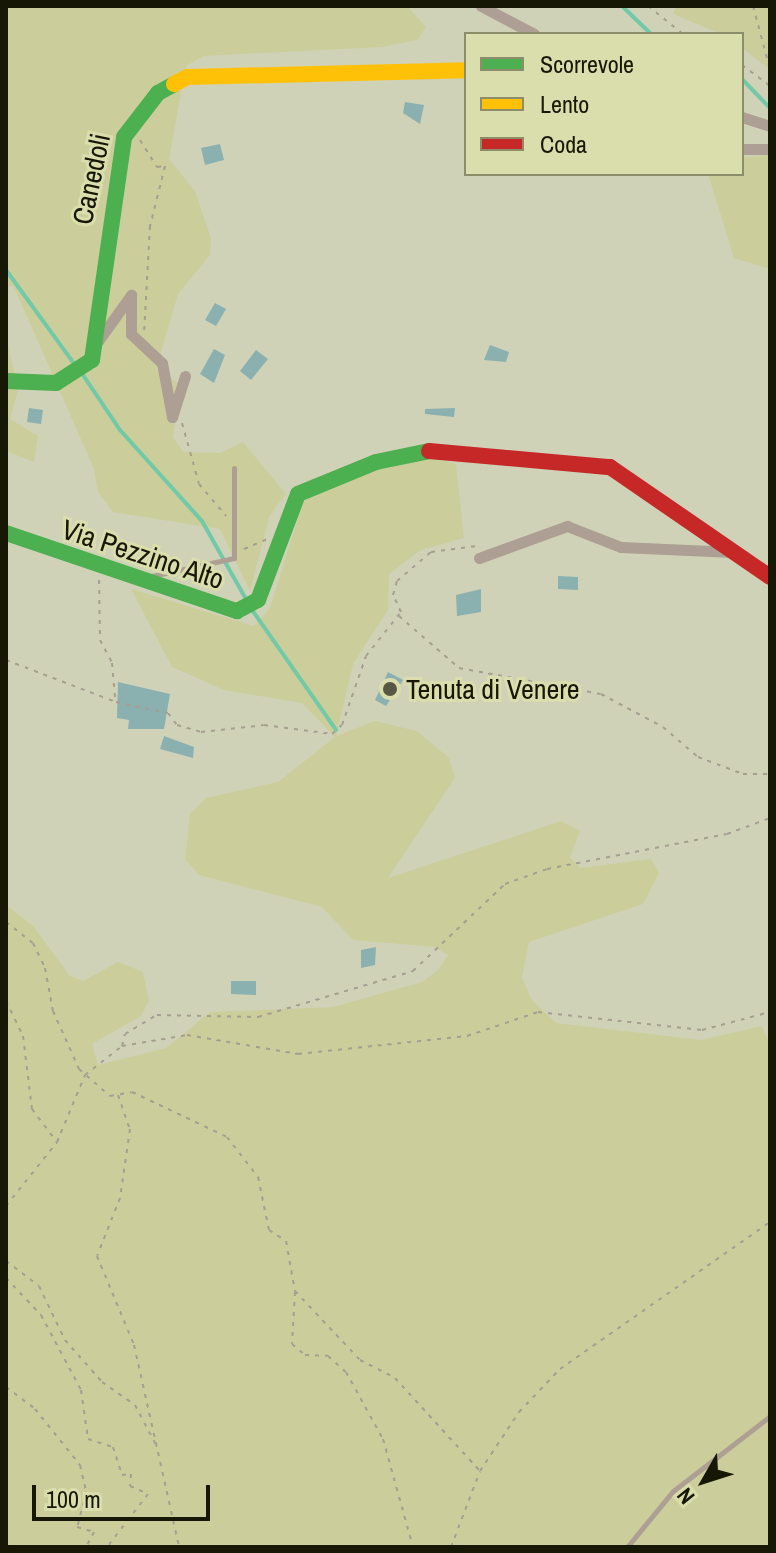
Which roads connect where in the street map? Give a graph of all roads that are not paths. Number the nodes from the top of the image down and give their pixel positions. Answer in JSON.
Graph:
{"nodes":[{"id":1,"x":481,"y":6,"type":"edge"},
{"id":2,"x":530,"y":32,"type":"edge"},
{"id":3,"x":464,"y":70,"type":"edge"},
{"id":4,"x":744,"y":118,"type":"edge"},
{"id":5,"x":770,"y":126,"type":"edge"},
{"id":6,"x":744,"y":149,"type":"edge"},
{"id":7,"x":770,"y":149,"type":"edge"},
{"id":8,"x":95,"y":345,"type":"junction"},
{"id":9,"x":185,"y":376,"type":"dead end"},
{"id":10,"x":6,"y":381,"type":"edge"},
{"id":11,"x":234,"y":468,"type":"dead end"},
{"id":12,"x":6,"y":533,"type":"edge"},
{"id":13,"x":737,"y":553,"type":"junction"},
{"id":14,"x":479,"y":558,"type":"dead end"},
{"id":15,"x":770,"y":577,"type":"edge"},
{"id":16,"x":140,"y":582,"type":"junction"},
{"id":17,"x":770,"y":1416,"type":"edge"},
{"id":18,"x":627,"y":1547,"type":"edge"}],
"edges":[{"from":1,"to":2,"type":"street"},
{"from":3,"to":8,"type":"street","name":"Canedoli"},
{"from":4,"to":5,"type":"street"},
{"from":6,"to":7,"type":"street"},
{"from":8,"to":9,"type":"street"},
{"from":8,"to":10,"type":"street","name":"Canedoli"},
{"from":11,"to":16,"type":"lane"},
{"from":12,"to":16,"type":"street","name":"Via Pezzino Alto"},
{"from":13,"to":14,"type":"street"},
{"from":13,"to":15,"type":"street","name":"Via Pezzino Alto"},
{"from":13,"to":16,"type":"street","name":"Via Pezzino Alto"},
{"from":17,"to":18,"type":"lane"}]}
